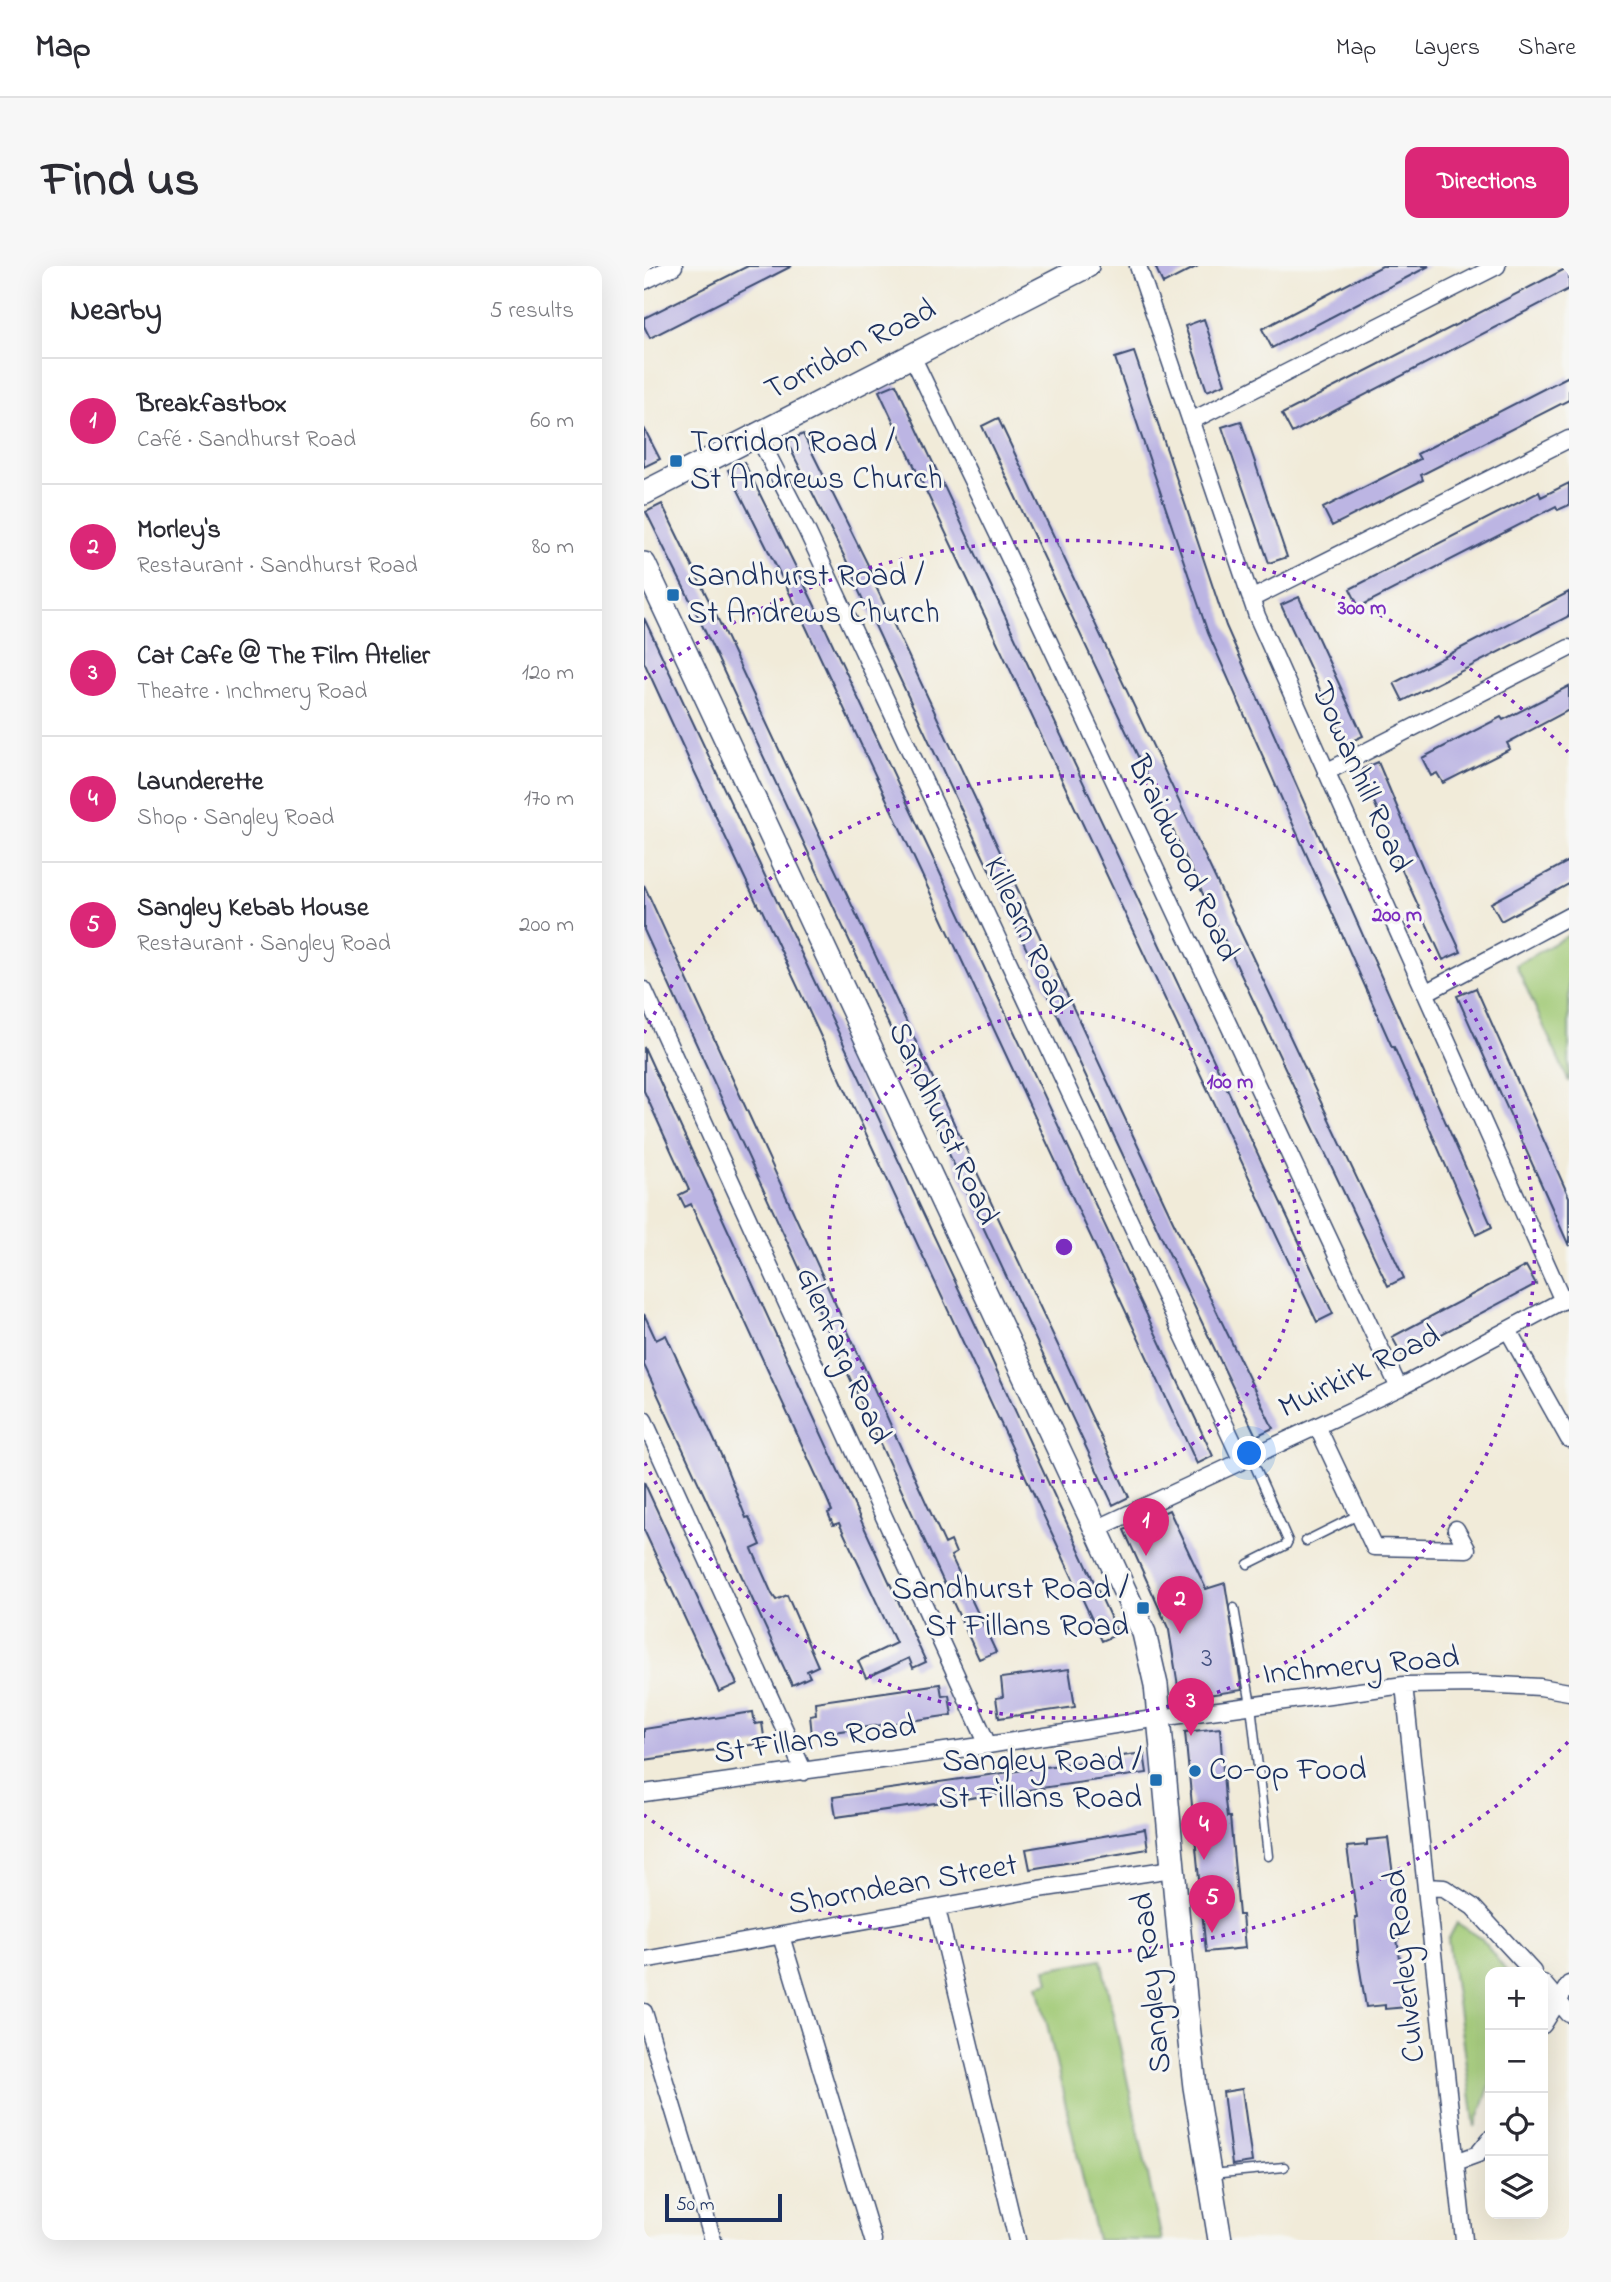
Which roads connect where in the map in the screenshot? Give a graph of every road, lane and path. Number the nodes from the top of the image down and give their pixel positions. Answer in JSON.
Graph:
{"nodes":[{"id":1,"x":674,"y":266,"type":"edge"},
{"id":2,"x":1087,"y":266,"type":"edge"},
{"id":3,"x":1138,"y":266,"type":"edge"},
{"id":4,"x":1497,"y":266,"type":"edge"},
{"id":5,"x":644,"y":281,"type":"edge"},
{"id":6,"x":912,"y":356,"type":"junction"},
{"id":7,"x":1191,"y":421,"type":"junction"},
{"id":8,"x":757,"y":434,"type":"junction"},
{"id":9,"x":1569,"y":439,"type":"edge"},
{"id":10,"x":644,"y":493,"type":"edge"},
{"id":11,"x":644,"y":564,"type":"edge"},
{"id":12,"x":1251,"y":599,"type":"junction"},
{"id":13,"x":1569,"y":648,"type":"edge"},
{"id":14,"x":1326,"y":772,"type":"junction"},
{"id":15,"x":1569,"y":916,"type":"edge"},
{"id":16,"x":644,"y":990,"type":"edge"},
{"id":17,"x":1425,"y":993,"type":"junction"},
{"id":18,"x":1566,"y":1299,"type":"edge"},
{"id":19,"x":1508,"y":1329,"type":"junction"},
{"id":20,"x":1399,"y":1388,"type":"junction"},
{"id":21,"x":644,"y":1420,"type":"edge"},
{"id":22,"x":1317,"y":1426,"type":"junction"},
{"id":23,"x":1569,"y":1439,"type":"edge"},
{"id":24,"x":1247,"y":1459,"type":"junction"},
{"id":25,"x":1358,"y":1514,"type":"junction"},
{"id":26,"x":1097,"y":1528,"type":"junction"},
{"id":27,"x":1457,"y":1529,"type":"dead end"},
{"id":28,"x":1307,"y":1541,"type":"dead end"},
{"id":29,"x":1248,"y":1564,"type":"dead end"},
{"id":30,"x":1234,"y":1608,"type":"dead end"},
{"id":31,"x":1404,"y":1685,"type":"junction"},
{"id":32,"x":1569,"y":1692,"type":"edge"},
{"id":33,"x":1251,"y":1705,"type":"junction"},
{"id":34,"x":1159,"y":1718,"type":"junction"},
{"id":35,"x":988,"y":1745,"type":"junction"},
{"id":36,"x":804,"y":1772,"type":"junction"},
{"id":37,"x":644,"y":1793,"type":"edge"},
{"id":38,"x":1268,"y":1856,"type":"dead end"},
{"id":39,"x":1172,"y":1869,"type":"junction"},
{"id":40,"x":1426,"y":1888,"type":"junction"},
{"id":41,"x":937,"y":1909,"type":"junction"},
{"id":42,"x":781,"y":1936,"type":"junction"},
{"id":43,"x":644,"y":1960,"type":"edge"},
{"id":44,"x":1528,"y":1967,"type":"edge"},
{"id":45,"x":1569,"y":1984,"type":"edge"},
{"id":46,"x":1548,"y":1989,"type":"edge"},
{"id":47,"x":1558,"y":2000,"type":"junction"},
{"id":48,"x":644,"y":2012,"type":"edge"},
{"id":49,"x":1569,"y":2014,"type":"edge"},
{"id":50,"x":1548,"y":2017,"type":"edge"},
{"id":51,"x":1485,"y":2145,"type":"edge"},
{"id":52,"x":1456,"y":2162,"type":"junction"},
{"id":53,"x":1284,"y":2167,"type":"dead end"},
{"id":54,"x":1211,"y":2174,"type":"junction"},
{"id":55,"x":713,"y":2240,"type":"edge"},
{"id":56,"x":873,"y":2240,"type":"edge"},
{"id":57,"x":1017,"y":2240,"type":"edge"},
{"id":58,"x":1220,"y":2240,"type":"edge"},
{"id":59,"x":1464,"y":2240,"type":"edge"}],
"edges":[{"from":1,"to":5,"type":"street"},
{"from":2,"to":6,"type":"street","name":"Torridon Road"},
{"from":3,"to":7,"type":"street","name":"Dowanhill Road"},
{"from":4,"to":7,"type":"street"},
{"from":6,"to":8,"type":"street","name":"Torridon Road"},
{"from":6,"to":20,"type":"street","name":"Braidwood Road"},
{"from":7,"to":12,"type":"street","name":"Dowanhill Road"},
{"from":8,"to":10,"type":"street","name":"Torridon Road"},
{"from":8,"to":24,"type":"street","name":"Killearn Road"},
{"from":9,"to":12,"type":"street"},
{"from":11,"to":26,"type":"street","name":"Sandhurst Road"},
{"from":12,"to":14,"type":"street","name":"Dowanhill Road"},
{"from":13,"to":14,"type":"street"},
{"from":14,"to":17,"type":"street","name":"Dowanhill Road"},
{"from":15,"to":17,"type":"street"},
{"from":16,"to":35,"type":"street","name":"Glenfarg Road"},
{"from":17,"to":18,"type":"street","name":"Dowanhill Road"},
{"from":18,"to":19,"type":"street","name":"Muirkirk Road"},
{"from":19,"to":20,"type":"street","name":"Muirkirk Road"},
{"from":19,"to":23,"type":"street"},
{"from":20,"to":22,"type":"street","name":"Muirkirk Road"},
{"from":21,"to":36,"type":"street"},
{"from":22,"to":24,"type":"street","name":"Muirkirk Road"},
{"from":22,"to":25,"type":"street"},
{"from":24,"to":26,"type":"street","name":"Muirkirk Road"},
{"from":24,"to":29,"type":"lane"},
{"from":25,"to":27,"type":"street"},
{"from":25,"to":28,"type":"lane"},
{"from":26,"to":34,"type":"street","name":"Sandhurst Road"},
{"from":30,"to":33,"type":"lane"},
{"from":31,"to":32,"type":"street","name":"Inchmery Road"},
{"from":31,"to":33,"type":"street","name":"Inchmery Road"},
{"from":31,"to":40,"type":"street","name":"Culverley Road"},
{"from":33,"to":34,"type":"street","name":"Inchmery Road"},
{"from":33,"to":38,"type":"lane"},
{"from":34,"to":35,"type":"street","name":"St Fillans Road"},
{"from":34,"to":39,"type":"street","name":"Sangley Road"},
{"from":35,"to":36,"type":"street","name":"St Fillans Road"},
{"from":36,"to":37,"type":"street","name":"St Fillans Road"},
{"from":39,"to":41,"type":"street","name":"Shorndean Street"},
{"from":39,"to":54,"type":"street","name":"Sangley Road"},
{"from":40,"to":44,"type":"street"},
{"from":40,"to":52,"type":"street","name":"Culverley Road"},
{"from":41,"to":42,"type":"street","name":"Shorndean Street"},
{"from":41,"to":57,"type":"street"},
{"from":42,"to":43,"type":"street","name":"Shorndean Street"},
{"from":42,"to":56,"type":"street"},
{"from":45,"to":47,"type":"street"},
{"from":46,"to":47,"type":"street"},
{"from":47,"to":49,"type":"street"},
{"from":47,"to":50,"type":"street"},
{"from":48,"to":55,"type":"street"},
{"from":51,"to":52,"type":"street"},
{"from":52,"to":59,"type":"street","name":"Culverley Road"},
{"from":53,"to":54,"type":"lane"},
{"from":54,"to":58,"type":"street","name":"Sangley Road"}]}
